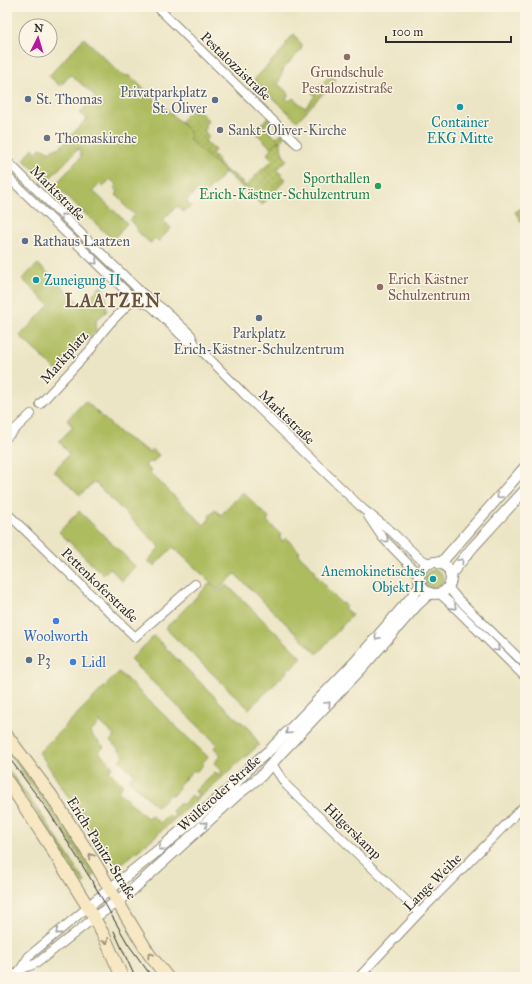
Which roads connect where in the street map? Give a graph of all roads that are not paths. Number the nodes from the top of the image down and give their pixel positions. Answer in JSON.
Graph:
{"nodes":[{"id":1,"x":157,"y":7,"type":"edge"},
{"id":2,"x":297,"y":144,"type":"dead end"},
{"id":3,"x":7,"y":161,"type":"edge"},
{"id":4,"x":7,"y":176,"type":"edge"},
{"id":5,"x":141,"y":292,"type":"junction"},
{"id":6,"x":134,"y":299,"type":"junction"},
{"id":7,"x":194,"y":343,"type":"junction"},
{"id":8,"x":40,"y":404,"type":"dead end"},
{"id":9,"x":31,"y":414,"type":"dead end"},
{"id":10,"x":7,"y":437,"type":"edge"},
{"id":11,"x":525,"y":467,"type":"edge"},
{"id":12,"x":525,"y":490,"type":"edge"},
{"id":13,"x":363,"y":509,"type":"junction"},
{"id":14,"x":7,"y":513,"type":"edge"},
{"id":15,"x":435,"y":564,"type":"junction"},
{"id":16,"x":419,"y":575,"type":"junction"},
{"id":17,"x":450,"y":575,"type":"junction"},
{"id":18,"x":195,"y":584,"type":"dead end"},
{"id":19,"x":421,"y":586,"type":"junction"},
{"id":20,"x":448,"y":587,"type":"junction"},
{"id":21,"x":434,"y":593,"type":"junction"},
{"id":22,"x":525,"y":664,"type":"edge"},
{"id":23,"x":525,"y":677,"type":"edge"},
{"id":24,"x":7,"y":736,"type":"edge"},
{"id":25,"x":272,"y":764,"type":"junction"},
{"id":26,"x":7,"y":781,"type":"edge"},
{"id":27,"x":525,"y":806,"type":"edge"},
{"id":28,"x":110,"y":890,"type":"junction"},
{"id":29,"x":117,"y":901,"type":"junction"},
{"id":30,"x":88,"y":907,"type":"junction"},
{"id":31,"x":419,"y":913,"type":"junction"},
{"id":32,"x":94,"y":918,"type":"junction"},
{"id":33,"x":20,"y":970,"type":"junction"},
{"id":34,"x":13,"y":977,"type":"edge"},
{"id":35,"x":122,"y":977,"type":"edge"},
{"id":36,"x":167,"y":977,"type":"edge"},
{"id":37,"x":358,"y":977,"type":"edge"}],
"edges":[{"from":1,"to":2,"type":"street","name":"Pestalozzistraße"},
{"from":5,"to":3,"type":"street","name":"Marktstraße","one_way":true},
{"from":4,"to":6,"type":"street","name":"Marktstraße","one_way":true},
{"from":5,"to":6,"type":"street","name":"Marktplatz"},
{"from":5,"to":7,"type":"street","name":"Marktstraße"},
{"from":6,"to":7,"type":"street","name":"Marktstraße"},
{"from":6,"to":8,"type":"street","name":"Marktplatz"},
{"from":7,"to":13,"type":"street","name":"Marktstraße"},
{"from":9,"to":10,"type":"street"},
{"from":11,"to":15,"type":"street","one_way":true},
{"from":17,"to":12,"type":"street","one_way":true},
{"from":13,"to":15,"type":"street","name":"Marktstraße"},
{"from":13,"to":16,"type":"street","name":"Marktstraße","one_way":true},
{"from":14,"to":18,"type":"street","name":"Pettenkoferstraße"},
{"from":15,"to":16,"type":"street"},
{"from":15,"to":17,"type":"street"},
{"from":16,"to":19,"type":"street"},
{"from":17,"to":20,"type":"street"},
{"from":19,"to":21,"type":"street"},
{"from":19,"to":28,"type":"street","name":"Wülferoder Straße","one_way":true},
{"from":20,"to":21,"type":"street"},
{"from":20,"to":22,"type":"street"},
{"from":21,"to":23,"type":"street","one_way":true},
{"from":25,"to":21,"type":"street","name":"Wülferoder Straße","one_way":true},
{"from":28,"to":24,"type":"main road","name":"Erich-Panitz-Straße","one_way":true},
{"from":29,"to":25,"type":"street","name":"Wülferoder Straße","one_way":true},
{"from":25,"to":31,"type":"street","name":"Hilgerskamp"},
{"from":26,"to":30,"type":"main road"},
{"from":27,"to":31,"type":"street","name":"Lange Weihe"},
{"from":28,"to":29,"type":"main road","name":"Erich-Panitz-Straße"},
{"from":28,"to":30,"type":"street","name":"Wülferoder Straße"},
{"from":29,"to":32,"type":"street","name":"Wülferoder Straße"},
{"from":36,"to":29,"type":"main road","name":"Erich-Panitz-Straße","one_way":true},
{"from":30,"to":32,"type":"main road"},
{"from":30,"to":33,"type":"street","name":"Wülferoder Straße","one_way":true},
{"from":31,"to":37,"type":"street","name":"Lange Weihe"},
{"from":32,"to":33,"type":"street","name":"Wülferoder Straße"},
{"from":32,"to":35,"type":"main road","one_way":true},
{"from":33,"to":34,"type":"street","name":"Wülferoder Straße"}]}
